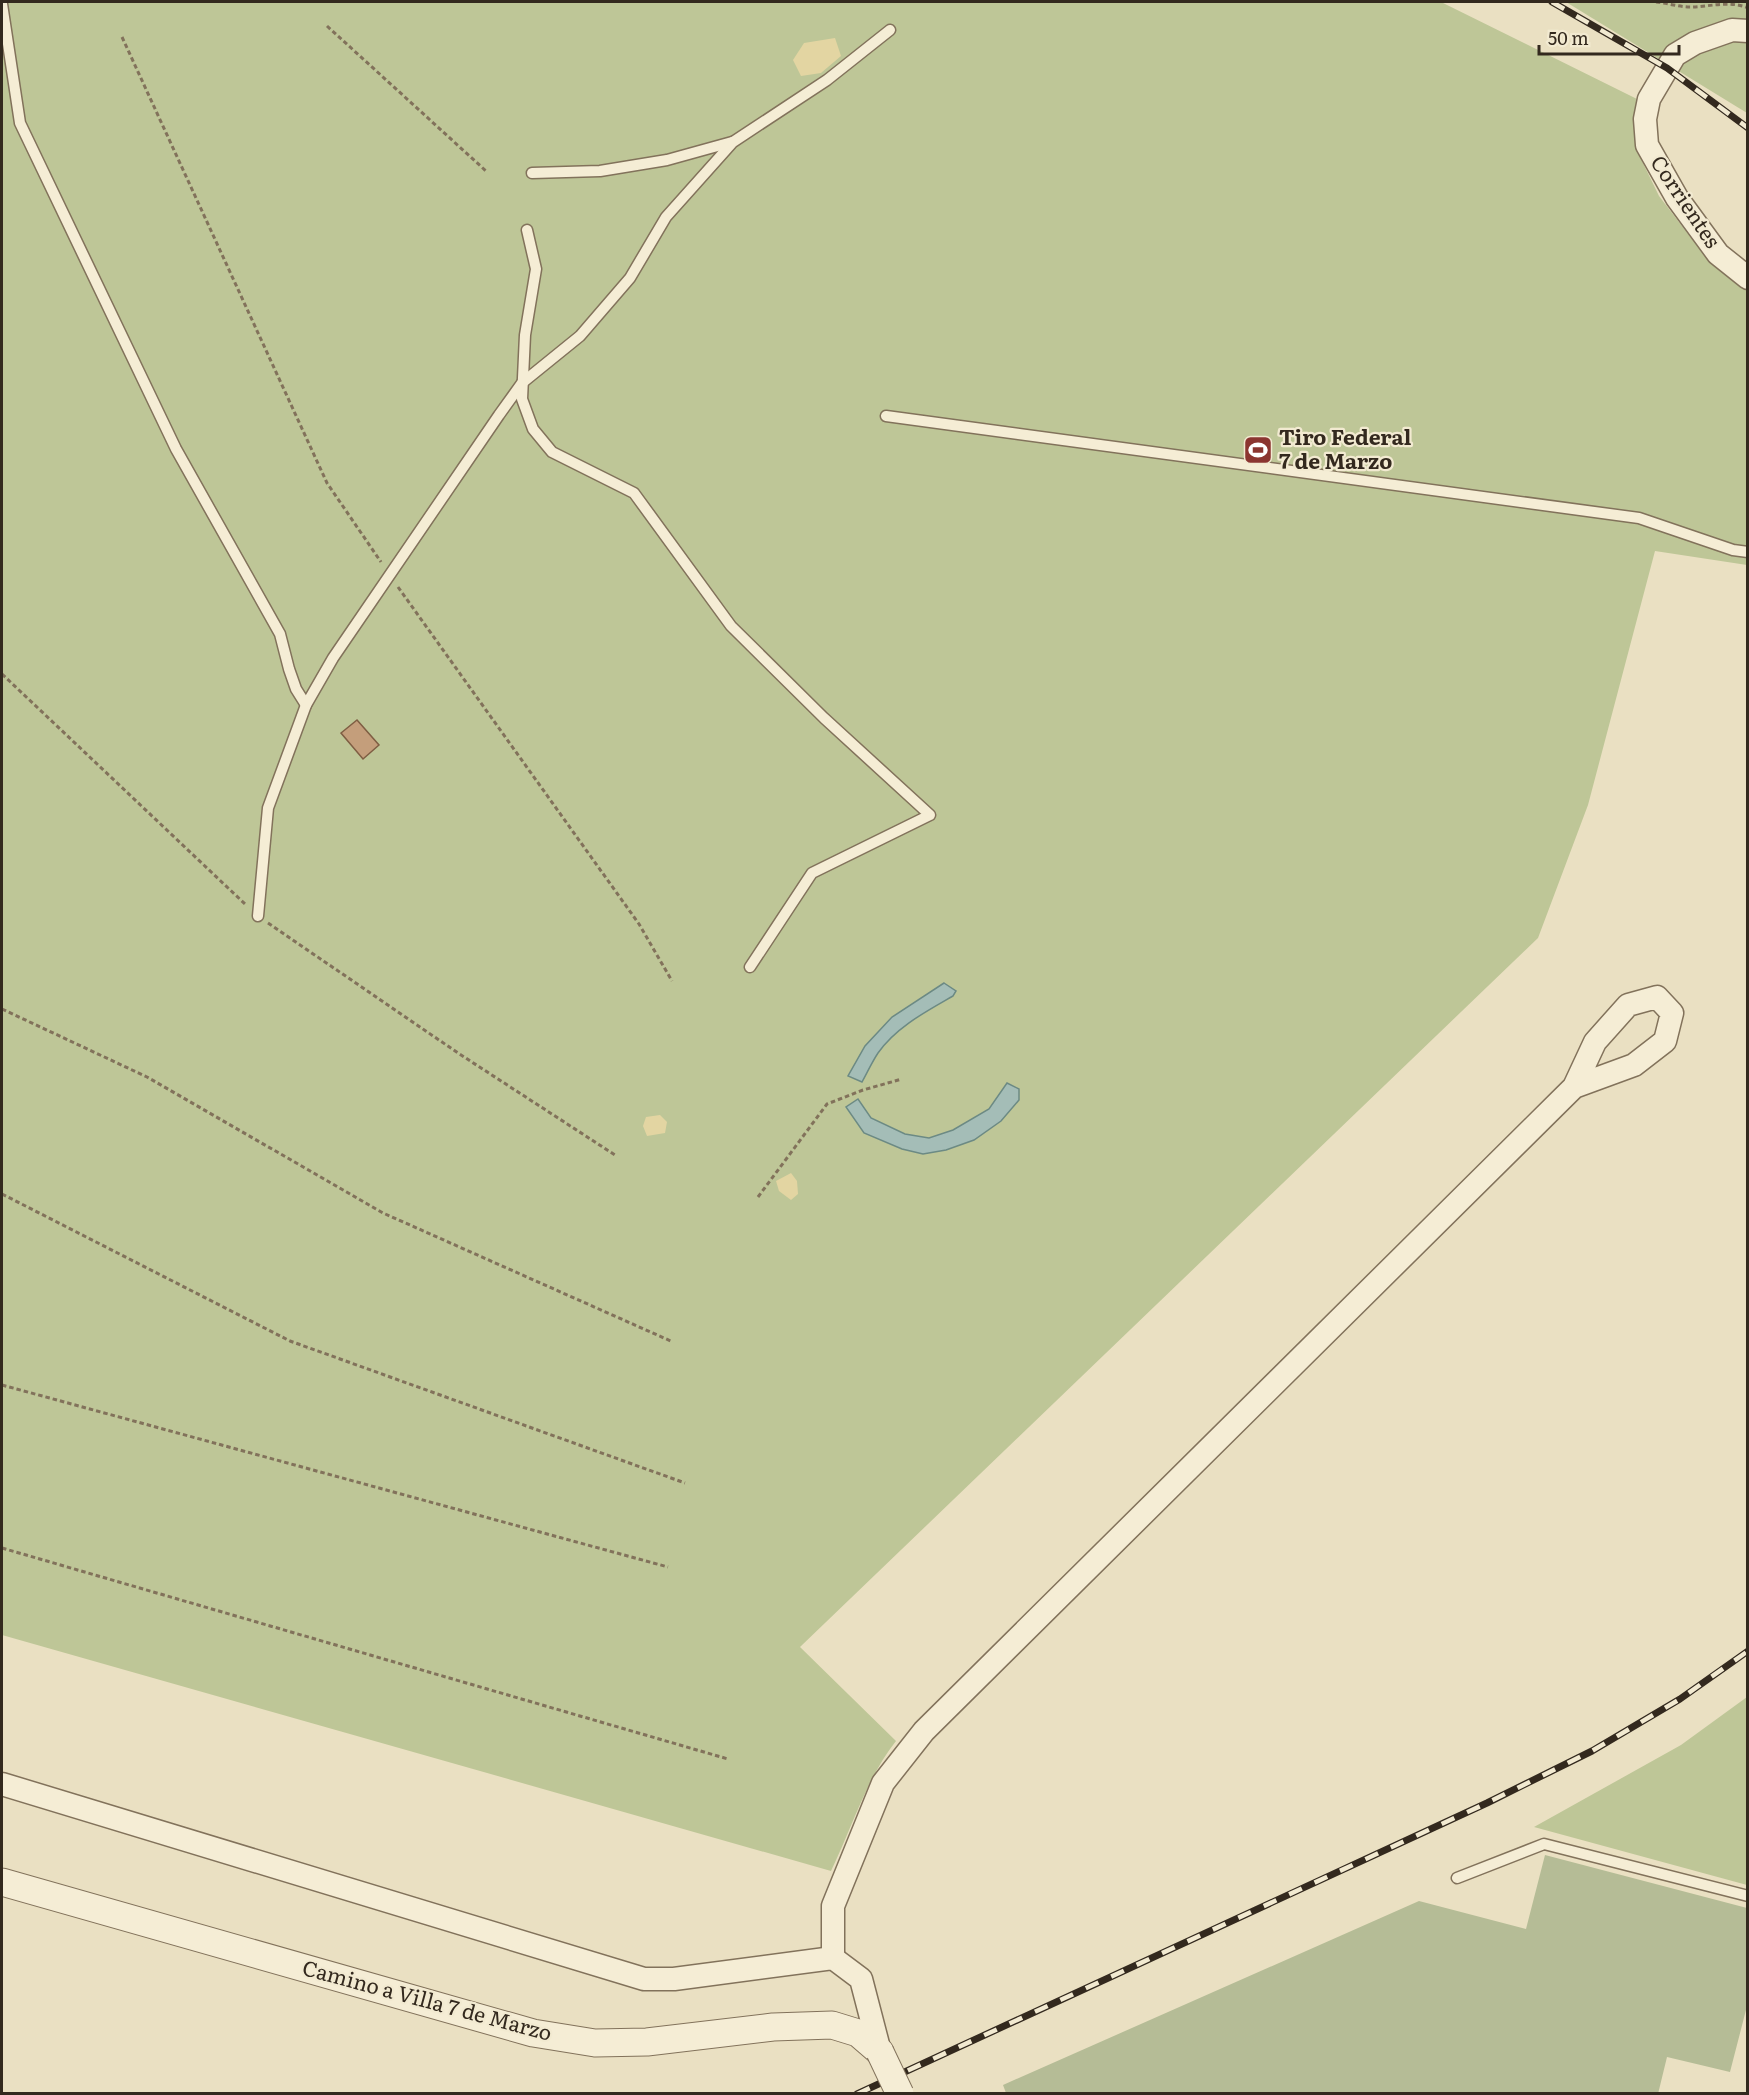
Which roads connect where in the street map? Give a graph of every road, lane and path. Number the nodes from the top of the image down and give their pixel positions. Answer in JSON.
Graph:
{"nodes":[{"id":1,"x":1656,"y":2,"type":"edge"},
{"id":2,"x":2,"y":4,"type":"edge"},
{"id":3,"x":1748,"y":8,"type":"edge"},
{"id":4,"x":327,"y":26,"type":"dead end"},
{"id":5,"x":890,"y":30,"type":"dead end"},
{"id":6,"x":1748,"y":31,"type":"edge"},
{"id":7,"x":122,"y":37,"type":"dead end"},
{"id":8,"x":733,"y":142,"type":"junction"},
{"id":9,"x":486,"y":171,"type":"dead end"},
{"id":10,"x":532,"y":173,"type":"dead end"},
{"id":11,"x":527,"y":230,"type":"dead end"},
{"id":12,"x":1748,"y":278,"type":"edge"},
{"id":13,"x":522,"y":383,"type":"junction"},
{"id":14,"x":886,"y":417,"type":"dead end"},
{"id":15,"x":1748,"y":552,"type":"edge"},
{"id":16,"x":390,"y":575,"type":"junction"},
{"id":17,"x":2,"y":674,"type":"edge"},
{"id":18,"x":306,"y":705,"type":"junction"},
{"id":19,"x":258,"y":916,"type":"junction"},
{"id":20,"x":750,"y":968,"type":"dead end"},
{"id":21,"x":672,"y":981,"type":"dead end"},
{"id":22,"x":2,"y":1009,"type":"edge"},
{"id":23,"x":902,"y":1079,"type":"dead end"},
{"id":24,"x":1574,"y":1087,"type":"junction"},
{"id":25,"x":615,"y":1155,"type":"dead end"},
{"id":26,"x":2,"y":1194,"type":"edge"},
{"id":27,"x":758,"y":1197,"type":"dead end"},
{"id":28,"x":673,"y":1342,"type":"dead end"},
{"id":29,"x":2,"y":1385,"type":"edge"},
{"id":30,"x":685,"y":1483,"type":"dead end"},
{"id":31,"x":2,"y":1548,"type":"edge"},
{"id":32,"x":668,"y":1568,"type":"dead end"},
{"id":33,"x":728,"y":1759,"type":"dead end"},
{"id":34,"x":2,"y":1784,"type":"edge"},
{"id":35,"x":1457,"y":1878,"type":"dead end"},
{"id":36,"x":2,"y":1882,"type":"edge"},
{"id":37,"x":1748,"y":1896,"type":"edge"},
{"id":38,"x":833,"y":1958,"type":"junction"},
{"id":39,"x":880,"y":2052,"type":"junction"},
{"id":40,"x":900,"y":2094,"type":"edge"}],
"edges":[{"from":1,"to":3,"type":"path"},
{"from":2,"to":18,"type":"lane"},
{"from":4,"to":9,"type":"path"},
{"from":5,"to":8,"type":"lane"},
{"from":6,"to":12,"type":"street","name":"Corrientes"},
{"from":7,"to":16,"type":"path"},
{"from":8,"to":10,"type":"lane"},
{"from":8,"to":13,"type":"lane"},
{"from":11,"to":13,"type":"lane"},
{"from":13,"to":16,"type":"lane"},
{"from":13,"to":20,"type":"lane"},
{"from":14,"to":15,"type":"lane"},
{"from":16,"to":18,"type":"lane"},
{"from":16,"to":21,"type":"path"},
{"from":17,"to":19,"type":"path"},
{"from":18,"to":19,"type":"lane"},
{"from":19,"to":25,"type":"path"},
{"from":22,"to":28,"type":"path"},
{"from":23,"to":27,"type":"path"},
{"from":24,"to":24,"type":"street"},
{"from":24,"to":38,"type":"street"},
{"from":26,"to":30,"type":"path"},
{"from":29,"to":32,"type":"path"},
{"from":31,"to":33,"type":"path"},
{"from":34,"to":38,"type":"street"},
{"from":35,"to":37,"type":"lane"},
{"from":36,"to":39,"type":"street","name":"Camino a Villa 7 de Marzo"},
{"from":38,"to":39,"type":"street"},
{"from":39,"to":40,"type":"street","name":"Camino a Villa 7 de Marzo","bridge":true}]}
